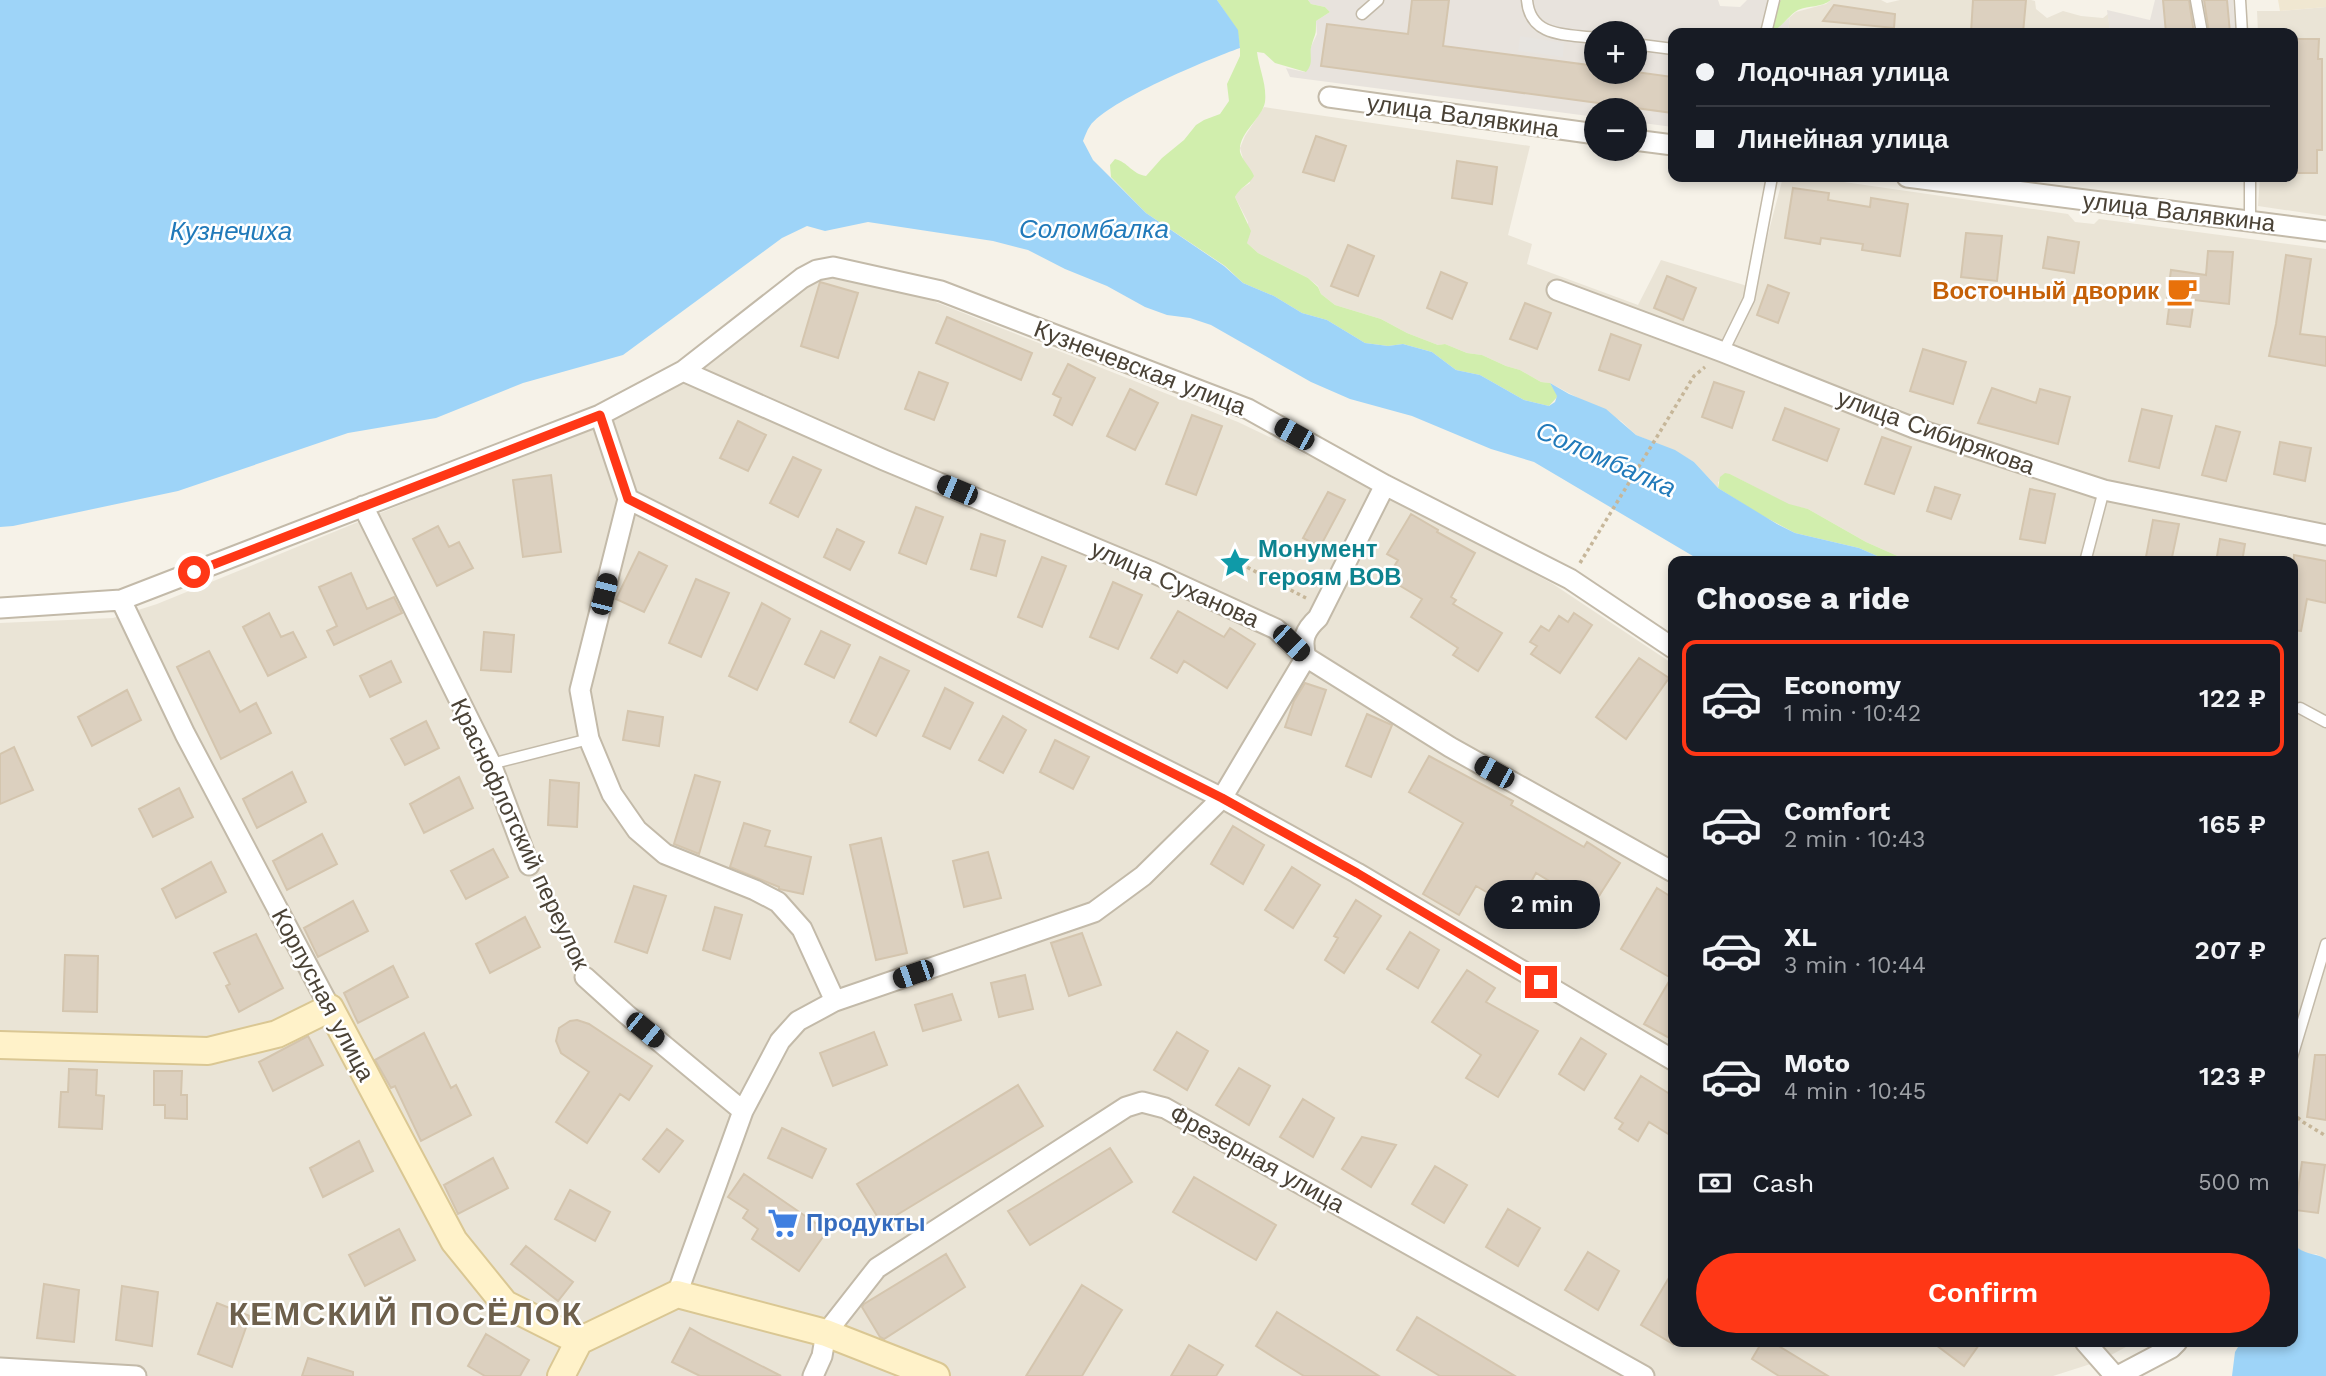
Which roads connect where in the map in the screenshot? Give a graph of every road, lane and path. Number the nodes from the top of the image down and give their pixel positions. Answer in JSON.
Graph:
{"nodes":[{"id":1,"x":1378,"y":0,"type":"edge"},
{"id":2,"x":1527,"y":0,"type":"edge"},
{"id":3,"x":1774,"y":0,"type":"edge"},
{"id":4,"x":2196,"y":0,"type":"edge"},
{"id":5,"x":2240,"y":0,"type":"edge"},
{"id":6,"x":1362,"y":14,"type":"dead end"},
{"id":7,"x":1767,"y":28,"type":"edge"},
{"id":8,"x":2201,"y":28,"type":"edge"},
{"id":9,"x":2242,"y":28,"type":"edge"},
{"id":10,"x":1584,"y":36,"type":"edge"},
{"id":11,"x":1647,"y":46,"type":"edge"},
{"id":12,"x":1668,"y":48,"type":"edge"},
{"id":13,"x":1329,"y":97,"type":"dead end"},
{"id":14,"x":1584,"y":132,"type":"edge"},
{"id":15,"x":1647,"y":142,"type":"edge"},
{"id":16,"x":1668,"y":144,"type":"edge"},
{"id":17,"x":1771,"y":182,"type":"edge"},
{"id":18,"x":1946,"y":182,"type":"edge"},
{"id":19,"x":2250,"y":182,"type":"edge"},
{"id":20,"x":2250,"y":221,"type":"junction"},
{"id":21,"x":2326,"y":231,"type":"edge"},
{"id":22,"x":1557,"y":290,"type":"dead end"},
{"id":23,"x":1723,"y":352,"type":"junction"},
{"id":24,"x":683,"y":370,"type":"junction"},
{"id":25,"x":600,"y":415,"type":"junction"},
{"id":26,"x":1385,"y":485,"type":"junction"},
{"id":27,"x":2105,"y":490,"type":"junction"},
{"id":28,"x":628,"y":499,"type":"junction"},
{"id":29,"x":363,"y":506,"type":"junction"},
{"id":30,"x":2326,"y":535,"type":"edge"},
{"id":31,"x":1585,"y":555,"type":"dead end"},
{"id":32,"x":2087,"y":556,"type":"edge"},
{"id":33,"x":1241,"y":564,"type":"dead end"},
{"id":34,"x":121,"y":600,"type":"junction"},
{"id":35,"x":1323,"y":607,"type":"junction"},
{"id":36,"x":0,"y":608,"type":"edge"},
{"id":37,"x":1668,"y":645,"type":"edge"},
{"id":38,"x":1306,"y":657,"type":"junction"},
{"id":39,"x":2300,"y":708,"type":"dead end"},
{"id":40,"x":2326,"y":722,"type":"edge"},
{"id":41,"x":589,"y":739,"type":"junction"},
{"id":42,"x":491,"y":764,"type":"junction"},
{"id":43,"x":1222,"y":798,"type":"junction"},
{"id":44,"x":529,"y":865,"type":"joint"},
{"id":45,"x":1668,"y":869,"type":"edge"},
{"id":46,"x":2326,"y":944,"type":"edge"},
{"id":47,"x":585,"y":976,"type":"joint"},
{"id":48,"x":835,"y":1001,"type":"junction"},
{"id":49,"x":330,"y":1008,"type":"junction"},
{"id":50,"x":2298,"y":1037,"type":"edge"},
{"id":51,"x":0,"y":1045,"type":"edge"},
{"id":52,"x":1668,"y":1057,"type":"edge"},
{"id":53,"x":743,"y":1111,"type":"junction"},
{"id":54,"x":2298,"y":1118,"type":"edge"},
{"id":55,"x":2326,"y":1136,"type":"edge"},
{"id":56,"x":677,"y":1294,"type":"junction"},
{"id":57,"x":826,"y":1333,"type":"junction"},
{"id":58,"x":579,"y":1341,"type":"junction"},
{"id":59,"x":2090,"y":1347,"type":"edge"},
{"id":60,"x":2170,"y":1347,"type":"edge"},
{"id":61,"x":0,"y":1368,"type":"edge"},
{"id":62,"x":134,"y":1376,"type":"edge"},
{"id":63,"x":561,"y":1376,"type":"edge"},
{"id":64,"x":813,"y":1376,"type":"edge"},
{"id":65,"x":936,"y":1376,"type":"edge"},
{"id":66,"x":1644,"y":1376,"type":"edge"},
{"id":67,"x":2117,"y":1376,"type":"edge"}],
"edges":[{"from":1,"to":6,"type":"lane"},
{"from":2,"to":10,"type":"lane"},
{"from":3,"to":7,"type":"lane"},
{"from":4,"to":8,"type":"lane"},
{"from":5,"to":9,"type":"lane"},
{"from":11,"to":12,"type":"lane"},
{"from":13,"to":14,"type":"street","name":"улица Валявкина"},
{"from":15,"to":16,"type":"street"},
{"from":17,"to":23,"type":"lane"},
{"from":18,"to":20,"type":"street","name":"улица Валявкина"},
{"from":19,"to":20,"type":"lane"},
{"from":20,"to":21,"type":"street","name":"улица Валявкина"},
{"from":22,"to":23,"type":"street","name":"улица Сибирякова"},
{"from":23,"to":27,"type":"street","name":"улица Сибирякова"},
{"from":23,"to":31,"type":"path"},
{"from":24,"to":25,"type":"street","name":"Кузнечевская улица"},
{"from":24,"to":26,"type":"street","name":"Кузнечевская улица"},
{"from":24,"to":38,"type":"street","name":"улица Суханова"},
{"from":25,"to":28,"type":"street"},
{"from":25,"to":29,"type":"street","name":"Кузнечевская улица"},
{"from":26,"to":35,"type":"street"},
{"from":26,"to":37,"type":"street","name":"Кузнечевская улица"},
{"from":27,"to":30,"type":"street","name":"улица Сибирякова"},
{"from":27,"to":32,"type":"lane"},
{"from":28,"to":41,"type":"street"},
{"from":28,"to":43,"type":"street"},
{"from":29,"to":34,"type":"street","name":"Кузнечевская улица"},
{"from":29,"to":42,"type":"street","name":"Краснофлотский переулок"},
{"from":33,"to":35,"type":"path"},
{"from":34,"to":36,"type":"street","name":"Кузнечевская улица"},
{"from":34,"to":49,"type":"street","name":"Корпусная улица"},
{"from":35,"to":38,"type":"street"},
{"from":38,"to":43,"type":"street"},
{"from":38,"to":45,"type":"street","name":"улица Суханова"},
{"from":39,"to":40,"type":"lane"},
{"from":41,"to":42,"type":"lane"},
{"from":41,"to":48,"type":"street"},
{"from":42,"to":44,"type":"street","name":"Краснофлотский переулок"},
{"from":43,"to":48,"type":"street"},
{"from":43,"to":52,"type":"street"},
{"from":44,"to":47,"type":"path","name":"Краснофлотский переулок"},
{"from":46,"to":50,"type":"lane"},
{"from":47,"to":53,"type":"street","name":"Краснофлотский переулок"},
{"from":48,"to":53,"type":"street"},
{"from":49,"to":51,"type":"street"},
{"from":49,"to":58,"type":"street","name":"Корпусная улица"},
{"from":53,"to":56,"type":"street"},
{"from":54,"to":55,"type":"path"},
{"from":56,"to":57,"type":"street"},
{"from":56,"to":58,"type":"street"},
{"from":57,"to":64,"type":"street","name":"Фрезерная улица"},
{"from":57,"to":65,"type":"street"},
{"from":57,"to":66,"type":"street","name":"Фрезерная улица"},
{"from":58,"to":63,"type":"street"},
{"from":59,"to":67,"type":"street"},
{"from":60,"to":67,"type":"street"},
{"from":61,"to":62,"type":"street"}]}
